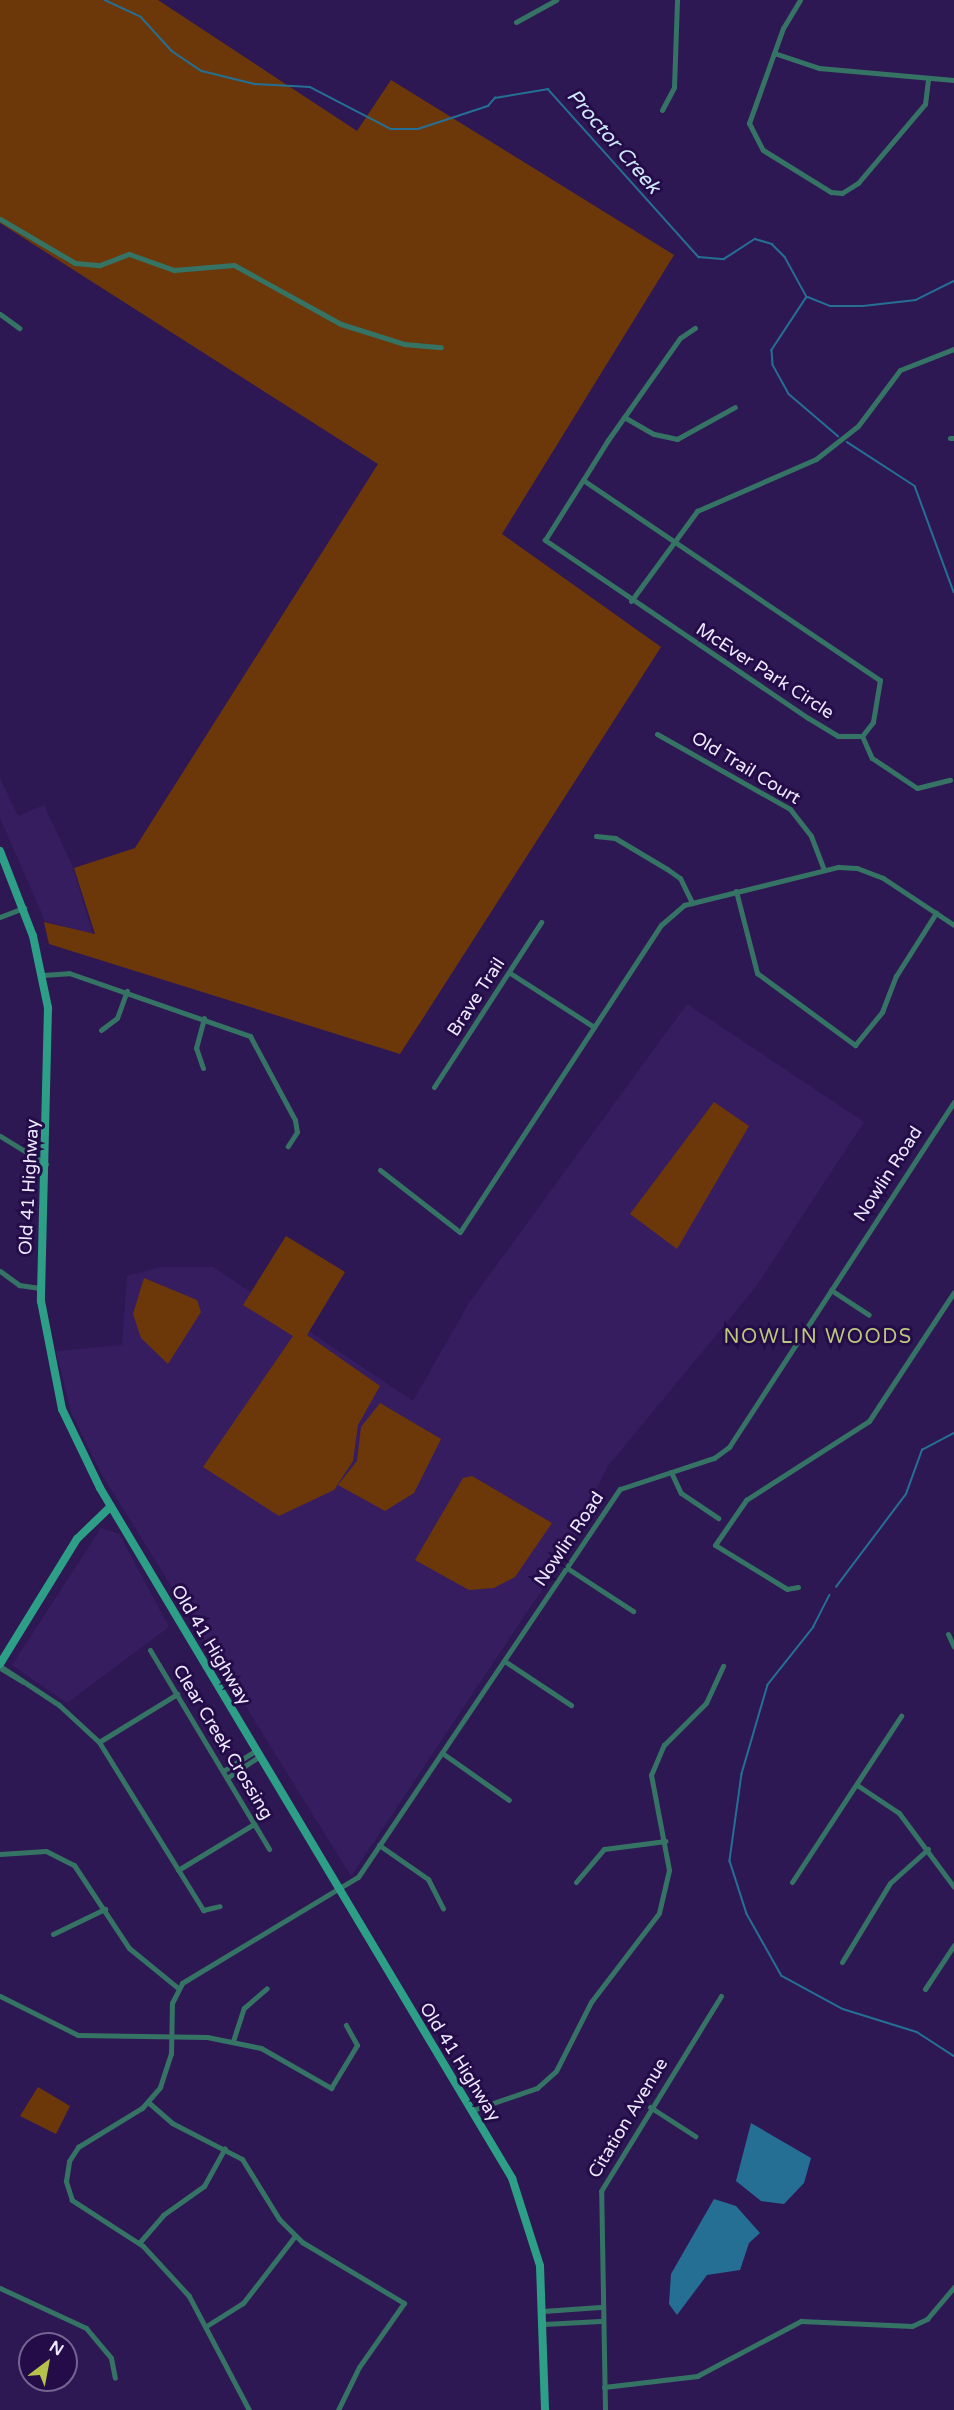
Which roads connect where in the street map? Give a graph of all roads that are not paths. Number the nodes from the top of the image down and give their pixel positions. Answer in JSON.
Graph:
{"nodes":[{"id":1,"x":556,"y":0,"type":"edge"},
{"id":2,"x":677,"y":0,"type":"edge"},
{"id":3,"x":800,"y":0,"type":"edge"},
{"id":4,"x":516,"y":22,"type":"dead end"},
{"id":5,"x":774,"y":53,"type":"junction"},
{"id":6,"x":928,"y":78,"type":"junction"},
{"id":7,"x":954,"y":80,"type":"edge"},
{"id":8,"x":662,"y":110,"type":"dead end"},
{"id":9,"x":0,"y":219,"type":"edge"},
{"id":10,"x":0,"y":314,"type":"edge"},
{"id":11,"x":19,"y":327,"type":"dead end"},
{"id":12,"x":695,"y":328,"type":"dead end"},
{"id":13,"x":441,"y":347,"type":"dead end"},
{"id":14,"x":954,"y":349,"type":"edge"},
{"id":15,"x":735,"y":407,"type":"dead end"},
{"id":16,"x":624,"y":417,"type":"junction"},
{"id":17,"x":583,"y":480,"type":"junction"},
{"id":18,"x":674,"y":541,"type":"junction"},
{"id":19,"x":630,"y":601,"type":"junction"},
{"id":20,"x":657,"y":734,"type":"dead end"},
{"id":21,"x":862,"y":736,"type":"junction"},
{"id":22,"x":950,"y":780,"type":"dead end"},
{"id":23,"x":596,"y":836,"type":"dead end"},
{"id":24,"x":0,"y":851,"type":"edge"},
{"id":25,"x":824,"y":870,"type":"junction"},
{"id":26,"x":736,"y":891,"type":"junction"},
{"id":27,"x":692,"y":903,"type":"junction"},
{"id":28,"x":24,"y":908,"type":"junction"},
{"id":29,"x":936,"y":914,"type":"junction"},
{"id":30,"x":0,"y":917,"type":"edge"},
{"id":31,"x":541,"y":922,"type":"dead end"},
{"id":32,"x":954,"y":925,"type":"edge"},
{"id":33,"x":510,"y":973,"type":"junction"},
{"id":34,"x":43,"y":975,"type":"junction"},
{"id":35,"x":127,"y":991,"type":"junction"},
{"id":36,"x":204,"y":1018,"type":"junction"},
{"id":37,"x":594,"y":1027,"type":"junction"},
{"id":38,"x":101,"y":1030,"type":"dead end"},
{"id":39,"x":203,"y":1068,"type":"dead end"},
{"id":40,"x":434,"y":1088,"type":"dead end"},
{"id":41,"x":954,"y":1102,"type":"edge"},
{"id":42,"x":0,"y":1136,"type":"edge"},
{"id":43,"x":288,"y":1146,"type":"dead end"},
{"id":44,"x":46,"y":1164,"type":"junction"},
{"id":45,"x":380,"y":1170,"type":"dead end"},
{"id":46,"x":0,"y":1270,"type":"edge"},
{"id":47,"x":40,"y":1288,"type":"junction"},
{"id":48,"x":831,"y":1290,"type":"junction"},
{"id":49,"x":954,"y":1292,"type":"edge"},
{"id":50,"x":948,"y":1301,"type":"junction"},
{"id":51,"x":954,"y":1305,"type":"edge"},
{"id":52,"x":869,"y":1315,"type":"dead end"},
{"id":53,"x":671,"y":1472,"type":"junction"},
{"id":54,"x":111,"y":1506,"type":"junction"},
{"id":55,"x":718,"y":1518,"type":"dead end"},
{"id":56,"x":567,"y":1568,"type":"junction"},
{"id":57,"x":798,"y":1587,"type":"dead end"},
{"id":58,"x":633,"y":1611,"type":"dead end"},
{"id":59,"x":948,"y":1634,"type":"dead end"},
{"id":60,"x":954,"y":1647,"type":"edge"},
{"id":61,"x":150,"y":1650,"type":"dead end"},
{"id":62,"x":506,"y":1662,"type":"junction"},
{"id":63,"x":0,"y":1666,"type":"edge"},
{"id":64,"x":723,"y":1666,"type":"dead end"},
{"id":65,"x":177,"y":1694,"type":"junction"},
{"id":66,"x":571,"y":1705,"type":"dead end"},
{"id":67,"x":901,"y":1716,"type":"dead end"},
{"id":68,"x":99,"y":1742,"type":"junction"},
{"id":69,"x":258,"y":1753,"type":"junction"},
{"id":70,"x":445,"y":1755,"type":"junction"},
{"id":71,"x":223,"y":1771,"type":"junction"},
{"id":72,"x":227,"y":1778,"type":"junction"},
{"id":73,"x":857,"y":1785,"type":"junction"},
{"id":74,"x":509,"y":1800,"type":"dead end"},
{"id":75,"x":254,"y":1824,"type":"junction"},
{"id":76,"x":665,"y":1841,"type":"junction"},
{"id":77,"x":379,"y":1845,"type":"junction"},
{"id":78,"x":269,"y":1849,"type":"dead end"},
{"id":79,"x":927,"y":1849,"type":"junction"},
{"id":80,"x":0,"y":1854,"type":"edge"},
{"id":81,"x":178,"y":1870,"type":"junction"},
{"id":82,"x":576,"y":1882,"type":"dead end"},
{"id":83,"x":792,"y":1882,"type":"dead end"},
{"id":84,"x":954,"y":1887,"type":"edge"},
{"id":85,"x":340,"y":1890,"type":"junction"},
{"id":86,"x":220,"y":1906,"type":"dead end"},
{"id":87,"x":443,"y":1908,"type":"dead end"},
{"id":88,"x":105,"y":1909,"type":"junction"},
{"id":89,"x":54,"y":1934,"type":"dead end"},
{"id":90,"x":954,"y":1945,"type":"edge"},
{"id":91,"x":842,"y":1962,"type":"dead end"},
{"id":92,"x":267,"y":1988,"type":"dead end"},
{"id":93,"x":178,"y":1989,"type":"junction"},
{"id":94,"x":925,"y":1989,"type":"dead end"},
{"id":95,"x":0,"y":1996,"type":"edge"},
{"id":96,"x":721,"y":1996,"type":"dead end"},
{"id":97,"x":346,"y":2025,"type":"dead end"},
{"id":98,"x":171,"y":2037,"type":"junction"},
{"id":99,"x":233,"y":2041,"type":"junction"},
{"id":100,"x":148,"y":2102,"type":"junction"},
{"id":101,"x":650,"y":2107,"type":"junction"},
{"id":102,"x":473,"y":2110,"type":"junction"},
{"id":103,"x":695,"y":2136,"type":"dead end"},
{"id":104,"x":225,"y":2148,"type":"junction"},
{"id":105,"x":295,"y":2236,"type":"junction"},
{"id":106,"x":139,"y":2243,"type":"junction"},
{"id":107,"x":954,"y":2287,"type":"edge"},
{"id":108,"x":0,"y":2288,"type":"edge"},
{"id":109,"x":600,"y":2307,"type":"junction"},
{"id":110,"x":543,"y":2312,"type":"junction"},
{"id":111,"x":600,"y":2321,"type":"junction"},
{"id":112,"x":543,"y":2324,"type":"junction"},
{"id":113,"x":208,"y":2325,"type":"junction"},
{"id":114,"x":115,"y":2378,"type":"dead end"},
{"id":115,"x":604,"y":2387,"type":"junction"},
{"id":116,"x":249,"y":2410,"type":"edge"},
{"id":117,"x":338,"y":2410,"type":"edge"},
{"id":118,"x":545,"y":2410,"type":"edge"},
{"id":119,"x":605,"y":2410,"type":"edge"}],
"edges":[{"from":1,"to":4,"type":"street"},
{"from":2,"to":8,"type":"street"},
{"from":3,"to":5,"type":"street"},
{"from":5,"to":6,"type":"street"},
{"from":5,"to":6,"type":"street"},
{"from":6,"to":7,"type":"street"},
{"from":9,"to":13,"type":"street"},
{"from":10,"to":11,"type":"street"},
{"from":12,"to":16,"type":"street","name":"McEver Park Circle"},
{"from":14,"to":18,"type":"street"},
{"from":15,"to":16,"type":"street"},
{"from":16,"to":17,"type":"street","name":"McEver Park Circle"},
{"from":17,"to":18,"type":"street"},
{"from":17,"to":19,"type":"street","name":"McEver Park Circle"},
{"from":18,"to":19,"type":"street"},
{"from":18,"to":21,"type":"street"},
{"from":19,"to":21,"type":"street","name":"McEver Park Circle"},
{"from":20,"to":25,"type":"street","name":"Old Trail Court"},
{"from":21,"to":22,"type":"street"},
{"from":23,"to":27,"type":"street"},
{"from":24,"to":28,"type":"main road","name":"Old 41 Highway"},
{"from":25,"to":26,"type":"street"},
{"from":25,"to":29,"type":"street"},
{"from":26,"to":27,"type":"street"},
{"from":26,"to":29,"type":"street"},
{"from":27,"to":37,"type":"street"},
{"from":28,"to":30,"type":"street"},
{"from":28,"to":34,"type":"main road","name":"Old 41 Highway"},
{"from":29,"to":32,"type":"street"},
{"from":31,"to":33,"type":"street","name":"Brave Trail"},
{"from":33,"to":37,"type":"street"},
{"from":33,"to":40,"type":"street","name":"Brave Trail"},
{"from":34,"to":35,"type":"street"},
{"from":34,"to":44,"type":"main road","name":"Old 41 Highway"},
{"from":35,"to":36,"type":"street"},
{"from":35,"to":38,"type":"street"},
{"from":36,"to":39,"type":"street"},
{"from":36,"to":43,"type":"street"},
{"from":37,"to":45,"type":"street"},
{"from":41,"to":48,"type":"street","name":"Nowlin Road"},
{"from":42,"to":44,"type":"street"},
{"from":44,"to":47,"type":"main road","name":"Old 41 Highway"},
{"from":46,"to":47,"type":"street"},
{"from":47,"to":54,"type":"main road","name":"Old 41 Highway"},
{"from":48,"to":52,"type":"street"},
{"from":48,"to":53,"type":"street","name":"Nowlin Road"},
{"from":49,"to":50,"type":"street"},
{"from":50,"to":51,"type":"street"},
{"from":50,"to":57,"type":"street"},
{"from":53,"to":55,"type":"street"},
{"from":53,"to":56,"type":"street","name":"Nowlin Road"},
{"from":54,"to":63,"type":"main road"},
{"from":54,"to":69,"type":"main road","name":"Old 41 Highway"},
{"from":56,"to":58,"type":"street"},
{"from":56,"to":62,"type":"street","name":"Nowlin Road"},
{"from":59,"to":60,"type":"street"},
{"from":61,"to":65,"type":"street","name":"Clear Creek Crossing"},
{"from":62,"to":66,"type":"street"},
{"from":62,"to":70,"type":"street","name":"Nowlin Road"},
{"from":63,"to":68,"type":"street"},
{"from":64,"to":76,"type":"street"},
{"from":65,"to":68,"type":"street"},
{"from":65,"to":71,"type":"street","name":"Clear Creek Crossing"},
{"from":67,"to":73,"type":"street"},
{"from":68,"to":81,"type":"street"},
{"from":69,"to":71,"type":"street"},
{"from":69,"to":72,"type":"street"},
{"from":69,"to":85,"type":"main road","name":"Old 41 Highway"},
{"from":70,"to":74,"type":"street"},
{"from":70,"to":77,"type":"street","name":"Nowlin Road"},
{"from":71,"to":72,"type":"street","name":"Clear Creek Crossing"},
{"from":72,"to":75,"type":"street","name":"Clear Creek Crossing"},
{"from":73,"to":79,"type":"street"},
{"from":73,"to":83,"type":"street"},
{"from":75,"to":78,"type":"street","name":"Clear Creek Crossing"},
{"from":75,"to":81,"type":"street"},
{"from":76,"to":82,"type":"street"},
{"from":76,"to":102,"type":"street"},
{"from":77,"to":85,"type":"street","name":"Nowlin Road"},
{"from":77,"to":87,"type":"street"},
{"from":79,"to":84,"type":"street"},
{"from":79,"to":91,"type":"street"},
{"from":80,"to":88,"type":"street"},
{"from":81,"to":86,"type":"street"},
{"from":85,"to":93,"type":"street","name":"Nowlin Road"},
{"from":85,"to":102,"type":"main road","name":"Old 41 Highway"},
{"from":88,"to":89,"type":"street"},
{"from":88,"to":93,"type":"street"},
{"from":90,"to":94,"type":"street"},
{"from":92,"to":99,"type":"street"},
{"from":93,"to":98,"type":"street"},
{"from":95,"to":98,"type":"street"},
{"from":96,"to":101,"type":"street","name":"Citation Avenue"},
{"from":97,"to":99,"type":"street"},
{"from":98,"to":99,"type":"street"},
{"from":98,"to":100,"type":"street"},
{"from":100,"to":104,"type":"street"},
{"from":100,"to":106,"type":"street"},
{"from":101,"to":103,"type":"street"},
{"from":101,"to":109,"type":"street","name":"Citation Avenue"},
{"from":102,"to":110,"type":"main road","name":"Old 41 Highway"},
{"from":104,"to":105,"type":"street"},
{"from":104,"to":106,"type":"street"},
{"from":105,"to":113,"type":"street"},
{"from":105,"to":117,"type":"street"},
{"from":106,"to":113,"type":"street"},
{"from":107,"to":115,"type":"street"},
{"from":108,"to":114,"type":"street"},
{"from":109,"to":110,"type":"street"},
{"from":109,"to":111,"type":"street","name":"Citation Avenue"},
{"from":110,"to":112,"type":"main road","name":"Old 41 Highway"},
{"from":111,"to":112,"type":"street"},
{"from":111,"to":115,"type":"street","name":"Citation Avenue"},
{"from":112,"to":118,"type":"main road","name":"Old 41 Highway"},
{"from":113,"to":116,"type":"street"},
{"from":115,"to":119,"type":"street","name":"Citation Avenue"}]}
